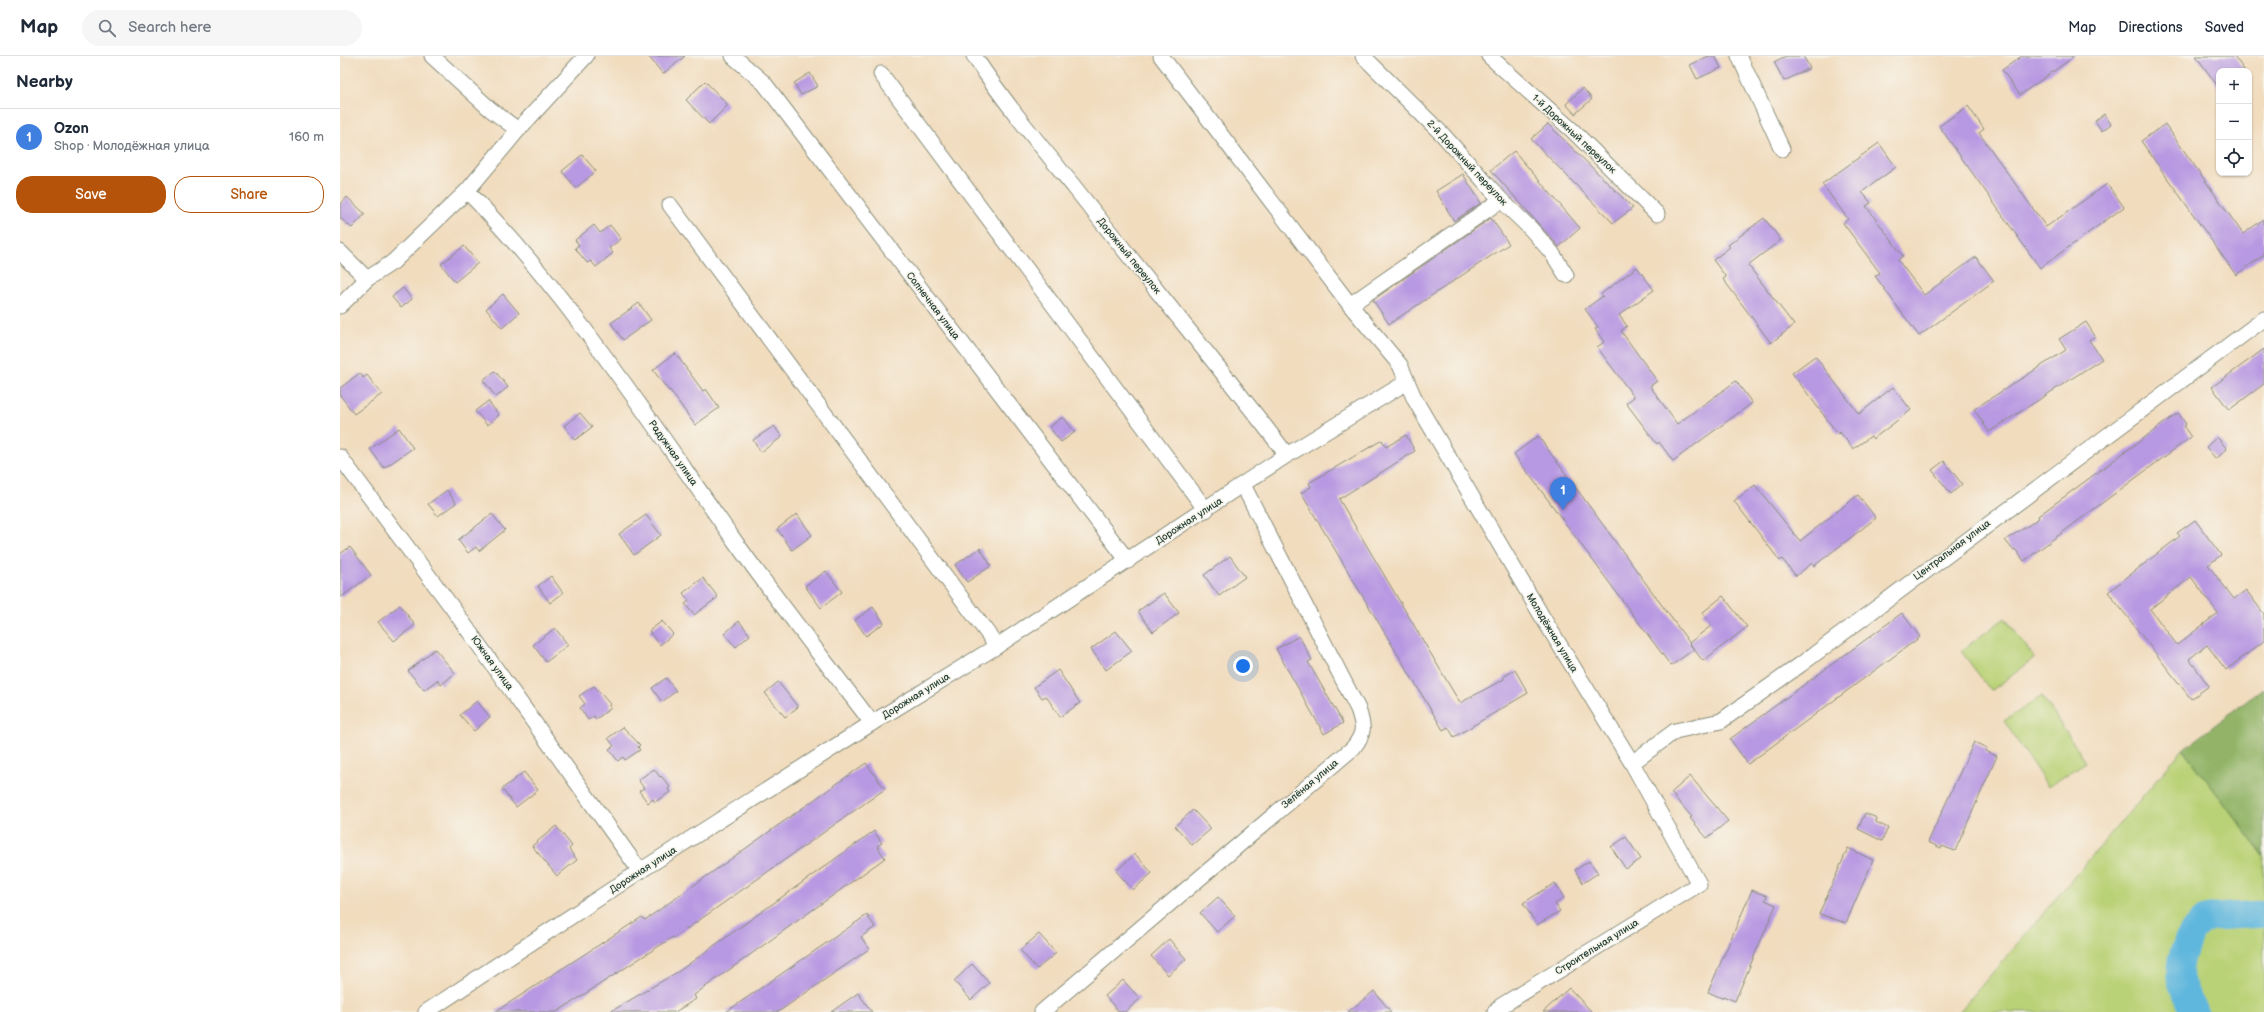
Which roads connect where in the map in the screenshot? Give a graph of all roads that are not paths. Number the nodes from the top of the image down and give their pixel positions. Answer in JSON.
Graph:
{"nodes":[{"id":1,"x":432,"y":56,"type":"edge"},
{"id":2,"x":586,"y":56,"type":"edge"},
{"id":3,"x":733,"y":56,"type":"edge"},
{"id":4,"x":974,"y":56,"type":"edge"},
{"id":5,"x":1161,"y":56,"type":"edge"},
{"id":6,"x":1363,"y":56,"type":"edge"},
{"id":7,"x":1489,"y":56,"type":"edge"},
{"id":8,"x":1739,"y":56,"type":"edge"},
{"id":9,"x":881,"y":74,"type":"dead end"},
{"id":10,"x":518,"y":130,"type":"junction"},
{"id":11,"x":1782,"y":149,"type":"dead end"},
{"id":12,"x":466,"y":190,"type":"junction"},
{"id":13,"x":1501,"y":200,"type":"junction"},
{"id":14,"x":670,"y":205,"type":"dead end"},
{"id":15,"x":1657,"y":214,"type":"dead end"},
{"id":16,"x":340,"y":252,"type":"edge"},
{"id":17,"x":1566,"y":275,"type":"dead end"},
{"id":18,"x":367,"y":279,"type":"junction"},
{"id":19,"x":1350,"y":305,"type":"junction"},
{"id":20,"x":340,"y":306,"type":"edge"},
{"id":21,"x":2264,"y":319,"type":"edge"},
{"id":22,"x":1407,"y":382,"type":"junction"},
{"id":23,"x":1287,"y":455,"type":"junction"},
{"id":24,"x":340,"y":457,"type":"edge"},
{"id":25,"x":1243,"y":484,"type":"junction"},
{"id":26,"x":1206,"y":510,"type":"junction"},
{"id":27,"x":1128,"y":561,"type":"junction"},
{"id":28,"x":997,"y":646,"type":"junction"},
{"id":29,"x":872,"y":723,"type":"junction"},
{"id":30,"x":1632,"y":763,"type":"junction"},
{"id":31,"x":640,"y":871,"type":"junction"},
{"id":32,"x":1699,"y":884,"type":"joint"},
{"id":33,"x":426,"y":1012,"type":"edge"},
{"id":34,"x":1042,"y":1012,"type":"edge"},
{"id":35,"x":1496,"y":1012,"type":"edge"}],
"edges":[{"from":1,"to":10,"type":"street"},
{"from":2,"to":10,"type":"street"},
{"from":3,"to":27,"type":"street","name":"Солнечная улица"},
{"from":4,"to":23,"type":"street","name":"Дорожный переулок"},
{"from":5,"to":19,"type":"street","name":"Молодёжная улица"},
{"from":6,"to":13,"type":"street","name":"2-й Дорожный переулок"},
{"from":7,"to":15,"type":"street","name":"1-й Дорожный переулок"},
{"from":8,"to":11,"type":"street"},
{"from":9,"to":26,"type":"street"},
{"from":10,"to":12,"type":"street"},
{"from":12,"to":18,"type":"street"},
{"from":12,"to":29,"type":"street","name":"Радужная улица"},
{"from":13,"to":17,"type":"street","name":"2-й Дорожный переулок"},
{"from":13,"to":19,"type":"street"},
{"from":14,"to":28,"type":"street"},
{"from":16,"to":18,"type":"street"},
{"from":18,"to":20,"type":"street"},
{"from":19,"to":22,"type":"street","name":"Молодёжная улица"},
{"from":21,"to":30,"type":"street","name":"Центральная улица"},
{"from":22,"to":23,"type":"street","name":"Дорожная улица"},
{"from":22,"to":30,"type":"street","name":"Молодёжная улица"},
{"from":23,"to":25,"type":"street","name":"Дорожная улица"},
{"from":24,"to":31,"type":"street","name":"Южная улица"},
{"from":25,"to":26,"type":"street","name":"Дорожная улица"},
{"from":25,"to":34,"type":"street","name":"Зелёная улица"},
{"from":26,"to":27,"type":"street","name":"Дорожная улица"},
{"from":27,"to":28,"type":"street","name":"Дорожная улица"},
{"from":28,"to":29,"type":"street","name":"Дорожная улица"},
{"from":29,"to":31,"type":"street","name":"Дорожная улица"},
{"from":30,"to":32,"type":"street","name":"Молодёжная улица"},
{"from":31,"to":33,"type":"street","name":"Дорожная улица"},
{"from":32,"to":35,"type":"street","name":"Строительная улица"}]}
